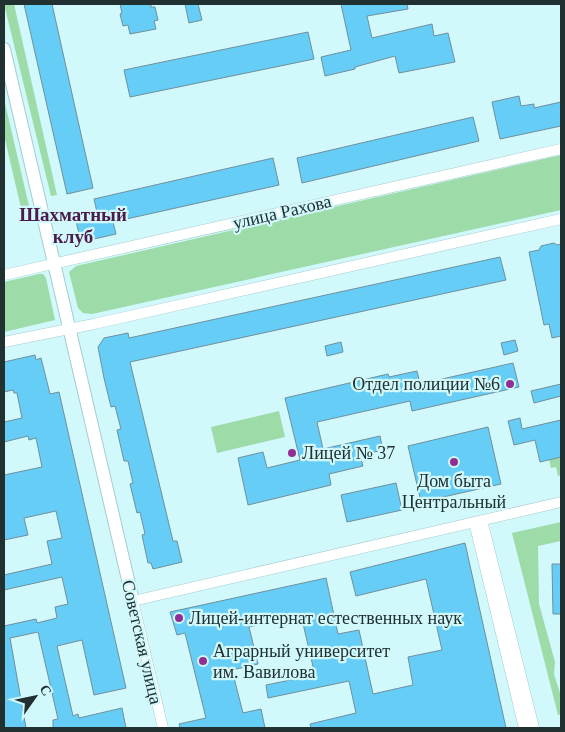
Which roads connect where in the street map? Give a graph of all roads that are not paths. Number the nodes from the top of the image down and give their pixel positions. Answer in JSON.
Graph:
{"nodes":[{"id":1,"x":4,"y":49,"type":"edge"},
{"id":2,"x":561,"y":149,"type":"edge"},
{"id":3,"x":561,"y":219,"type":"edge"},
{"id":4,"x":55,"y":264,"type":"junction"},
{"id":5,"x":4,"y":275,"type":"edge"},
{"id":6,"x":70,"y":328,"type":"junction"},
{"id":7,"x":4,"y":342,"type":"edge"},
{"id":8,"x":561,"y":502,"type":"edge"},
{"id":9,"x":478,"y":521,"type":"junction"},
{"id":10,"x":133,"y":601,"type":"junction"},
{"id":11,"x":163,"y":728,"type":"edge"},
{"id":12,"x":524,"y":728,"type":"edge"},
{"id":13,"x":534,"y":728,"type":"edge"}],
"edges":[{"from":1,"to":4,"type":"street","name":"Советская улица"},
{"from":2,"to":4,"type":"street","name":"улица Рахова"},
{"from":3,"to":6,"type":"street"},
{"from":4,"to":5,"type":"street","name":"улица Рахова"},
{"from":4,"to":6,"type":"street","name":"Советская улица"},
{"from":6,"to":7,"type":"street"},
{"from":6,"to":10,"type":"street","name":"Советская улица"},
{"from":8,"to":9,"type":"street"},
{"from":9,"to":10,"type":"street"},
{"from":9,"to":12,"type":"street"},
{"from":9,"to":13,"type":"street"},
{"from":10,"to":11,"type":"street","name":"Советская улица"}]}
